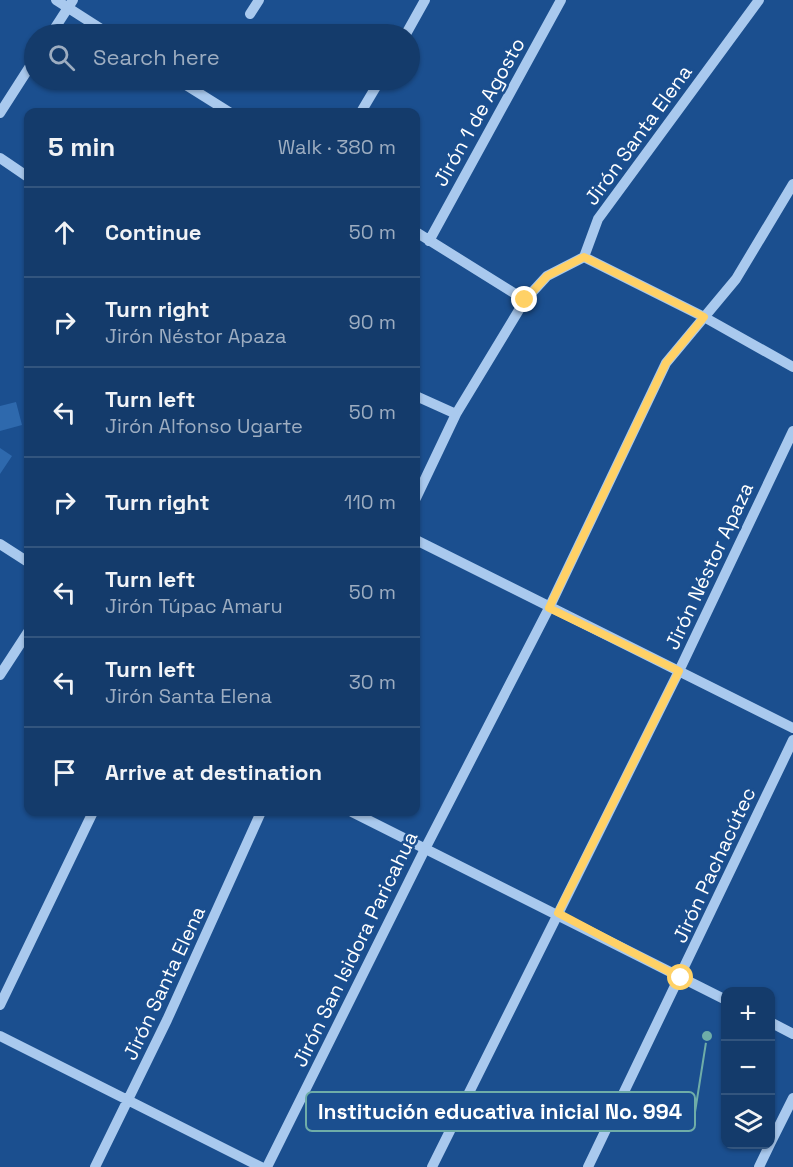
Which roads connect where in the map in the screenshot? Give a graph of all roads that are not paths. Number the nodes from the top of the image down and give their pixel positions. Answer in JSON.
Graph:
{"nodes":[{"id":1,"x":56,"y":0,"type":"edge"},
{"id":2,"x":259,"y":0,"type":"edge"},
{"id":3,"x":425,"y":0,"type":"edge"},
{"id":4,"x":561,"y":0,"type":"edge"},
{"id":5,"x":759,"y":0,"type":"edge"},
{"id":6,"x":71,"y":4,"type":"edge"},
{"id":7,"x":250,"y":14,"type":"dead end"},
{"id":8,"x":58,"y":24,"type":"edge"},
{"id":9,"x":96,"y":24,"type":"edge"},
{"id":10,"x":412,"y":24,"type":"edge"},
{"id":11,"x":24,"y":76,"type":"edge"},
{"id":12,"x":194,"y":90,"type":"edge"},
{"id":13,"x":374,"y":90,"type":"edge"},
{"id":14,"x":223,"y":108,"type":"edge"},
{"id":15,"x":363,"y":108,"type":"edge"},
{"id":16,"x":0,"y":113,"type":"edge"},
{"id":17,"x":0,"y":158,"type":"edge"},
{"id":18,"x":24,"y":174,"type":"edge"},
{"id":19,"x":793,"y":184,"type":"edge"},
{"id":20,"x":420,"y":235,"type":"edge"},
{"id":21,"x":429,"y":241,"type":"junction"},
{"id":22,"x":584,"y":257,"type":"junction"},
{"id":23,"x":525,"y":300,"type":"junction"},
{"id":24,"x":704,"y":317,"type":"junction"},
{"id":25,"x":793,"y":367,"type":"edge"},
{"id":26,"x":420,"y":398,"type":"edge"},
{"id":27,"x":456,"y":414,"type":"junction"},
{"id":28,"x":793,"y":431,"type":"edge"},
{"id":29,"x":420,"y":490,"type":"edge"},
{"id":30,"x":420,"y":542,"type":"edge"},
{"id":31,"x":0,"y":544,"type":"edge"},
{"id":32,"x":24,"y":559,"type":"edge"},
{"id":33,"x":549,"y":608,"type":"junction"},
{"id":34,"x":24,"y":649,"type":"edge"},
{"id":35,"x":679,"y":671,"type":"junction"},
{"id":36,"x":0,"y":675,"type":"edge"},
{"id":37,"x":793,"y":728,"type":"edge"},
{"id":38,"x":793,"y":740,"type":"edge"},
{"id":39,"x":91,"y":816,"type":"edge"},
{"id":40,"x":259,"y":816,"type":"edge"},
{"id":41,"x":360,"y":816,"type":"edge"},
{"id":42,"x":426,"y":847,"type":"junction"},
{"id":43,"x":558,"y":913,"type":"junction"},
{"id":44,"x":681,"y":978,"type":"junction"},
{"id":45,"x":721,"y":998,"type":"edge"},
{"id":46,"x":0,"y":1005,"type":"edge"},
{"id":47,"x":775,"y":1024,"type":"edge"},
{"id":48,"x":793,"y":1034,"type":"edge"},
{"id":49,"x":0,"y":1036,"type":"edge"},
{"id":50,"x":793,"y":1098,"type":"edge"},
{"id":51,"x":128,"y":1102,"type":"junction"},
{"id":52,"x":775,"y":1134,"type":"edge"},
{"id":53,"x":768,"y":1149,"type":"edge"},
{"id":54,"x":95,"y":1167,"type":"edge"},
{"id":55,"x":261,"y":1167,"type":"edge"},
{"id":56,"x":267,"y":1167,"type":"edge"},
{"id":57,"x":432,"y":1167,"type":"edge"},
{"id":58,"x":588,"y":1167,"type":"edge"},
{"id":59,"x":759,"y":1167,"type":"edge"}],
"edges":[{"from":1,"to":6,"type":"street"},
{"from":2,"to":7,"type":"street"},
{"from":3,"to":10,"type":"street"},
{"from":4,"to":21,"type":"street","name":"Jirón 1 de Agosto"},
{"from":5,"to":22,"type":"street","name":"Jirón Santa Elena"},
{"from":6,"to":8,"type":"street"},
{"from":6,"to":9,"type":"street"},
{"from":11,"to":16,"type":"street"},
{"from":12,"to":14,"type":"street"},
{"from":13,"to":15,"type":"street"},
{"from":17,"to":18,"type":"street"},
{"from":19,"to":24,"type":"street","name":"Jirón San Isidora Paricahua"},
{"from":20,"to":21,"type":"street"},
{"from":21,"to":23,"type":"street"},
{"from":22,"to":23,"type":"street"},
{"from":22,"to":24,"type":"street"},
{"from":23,"to":27,"type":"street"},
{"from":24,"to":25,"type":"street"},
{"from":24,"to":33,"type":"street","name":"Jirón San Isidora Paricahua"},
{"from":26,"to":27,"type":"street"},
{"from":27,"to":29,"type":"street"},
{"from":28,"to":35,"type":"street","name":"Jirón Néstor Apaza"},
{"from":30,"to":33,"type":"street"},
{"from":31,"to":32,"type":"street"},
{"from":33,"to":35,"type":"street"},
{"from":33,"to":42,"type":"street","name":"Jirón San Isidora Paricahua"},
{"from":34,"to":36,"type":"street"},
{"from":35,"to":37,"type":"street"},
{"from":35,"to":43,"type":"street","name":"Jirón Néstor Apaza"},
{"from":38,"to":44,"type":"street","name":"Jirón Pachacútec"},
{"from":39,"to":46,"type":"street"},
{"from":40,"to":51,"type":"street","name":"Jirón Santa Elena"},
{"from":41,"to":42,"type":"street"},
{"from":42,"to":43,"type":"street"},
{"from":42,"to":56,"type":"street","name":"Jirón San Isidora Paricahua"},
{"from":43,"to":44,"type":"street"},
{"from":43,"to":57,"type":"street","name":"Jirón Néstor Apaza"},
{"from":44,"to":45,"type":"street"},
{"from":44,"to":58,"type":"street","name":"Jirón Pachacútec"},
{"from":47,"to":48,"type":"street"},
{"from":49,"to":51,"type":"street"},
{"from":50,"to":52,"type":"street"},
{"from":51,"to":54,"type":"street","name":"Jirón Santa Elena"},
{"from":51,"to":55,"type":"street"},
{"from":53,"to":59,"type":"street"}]}
